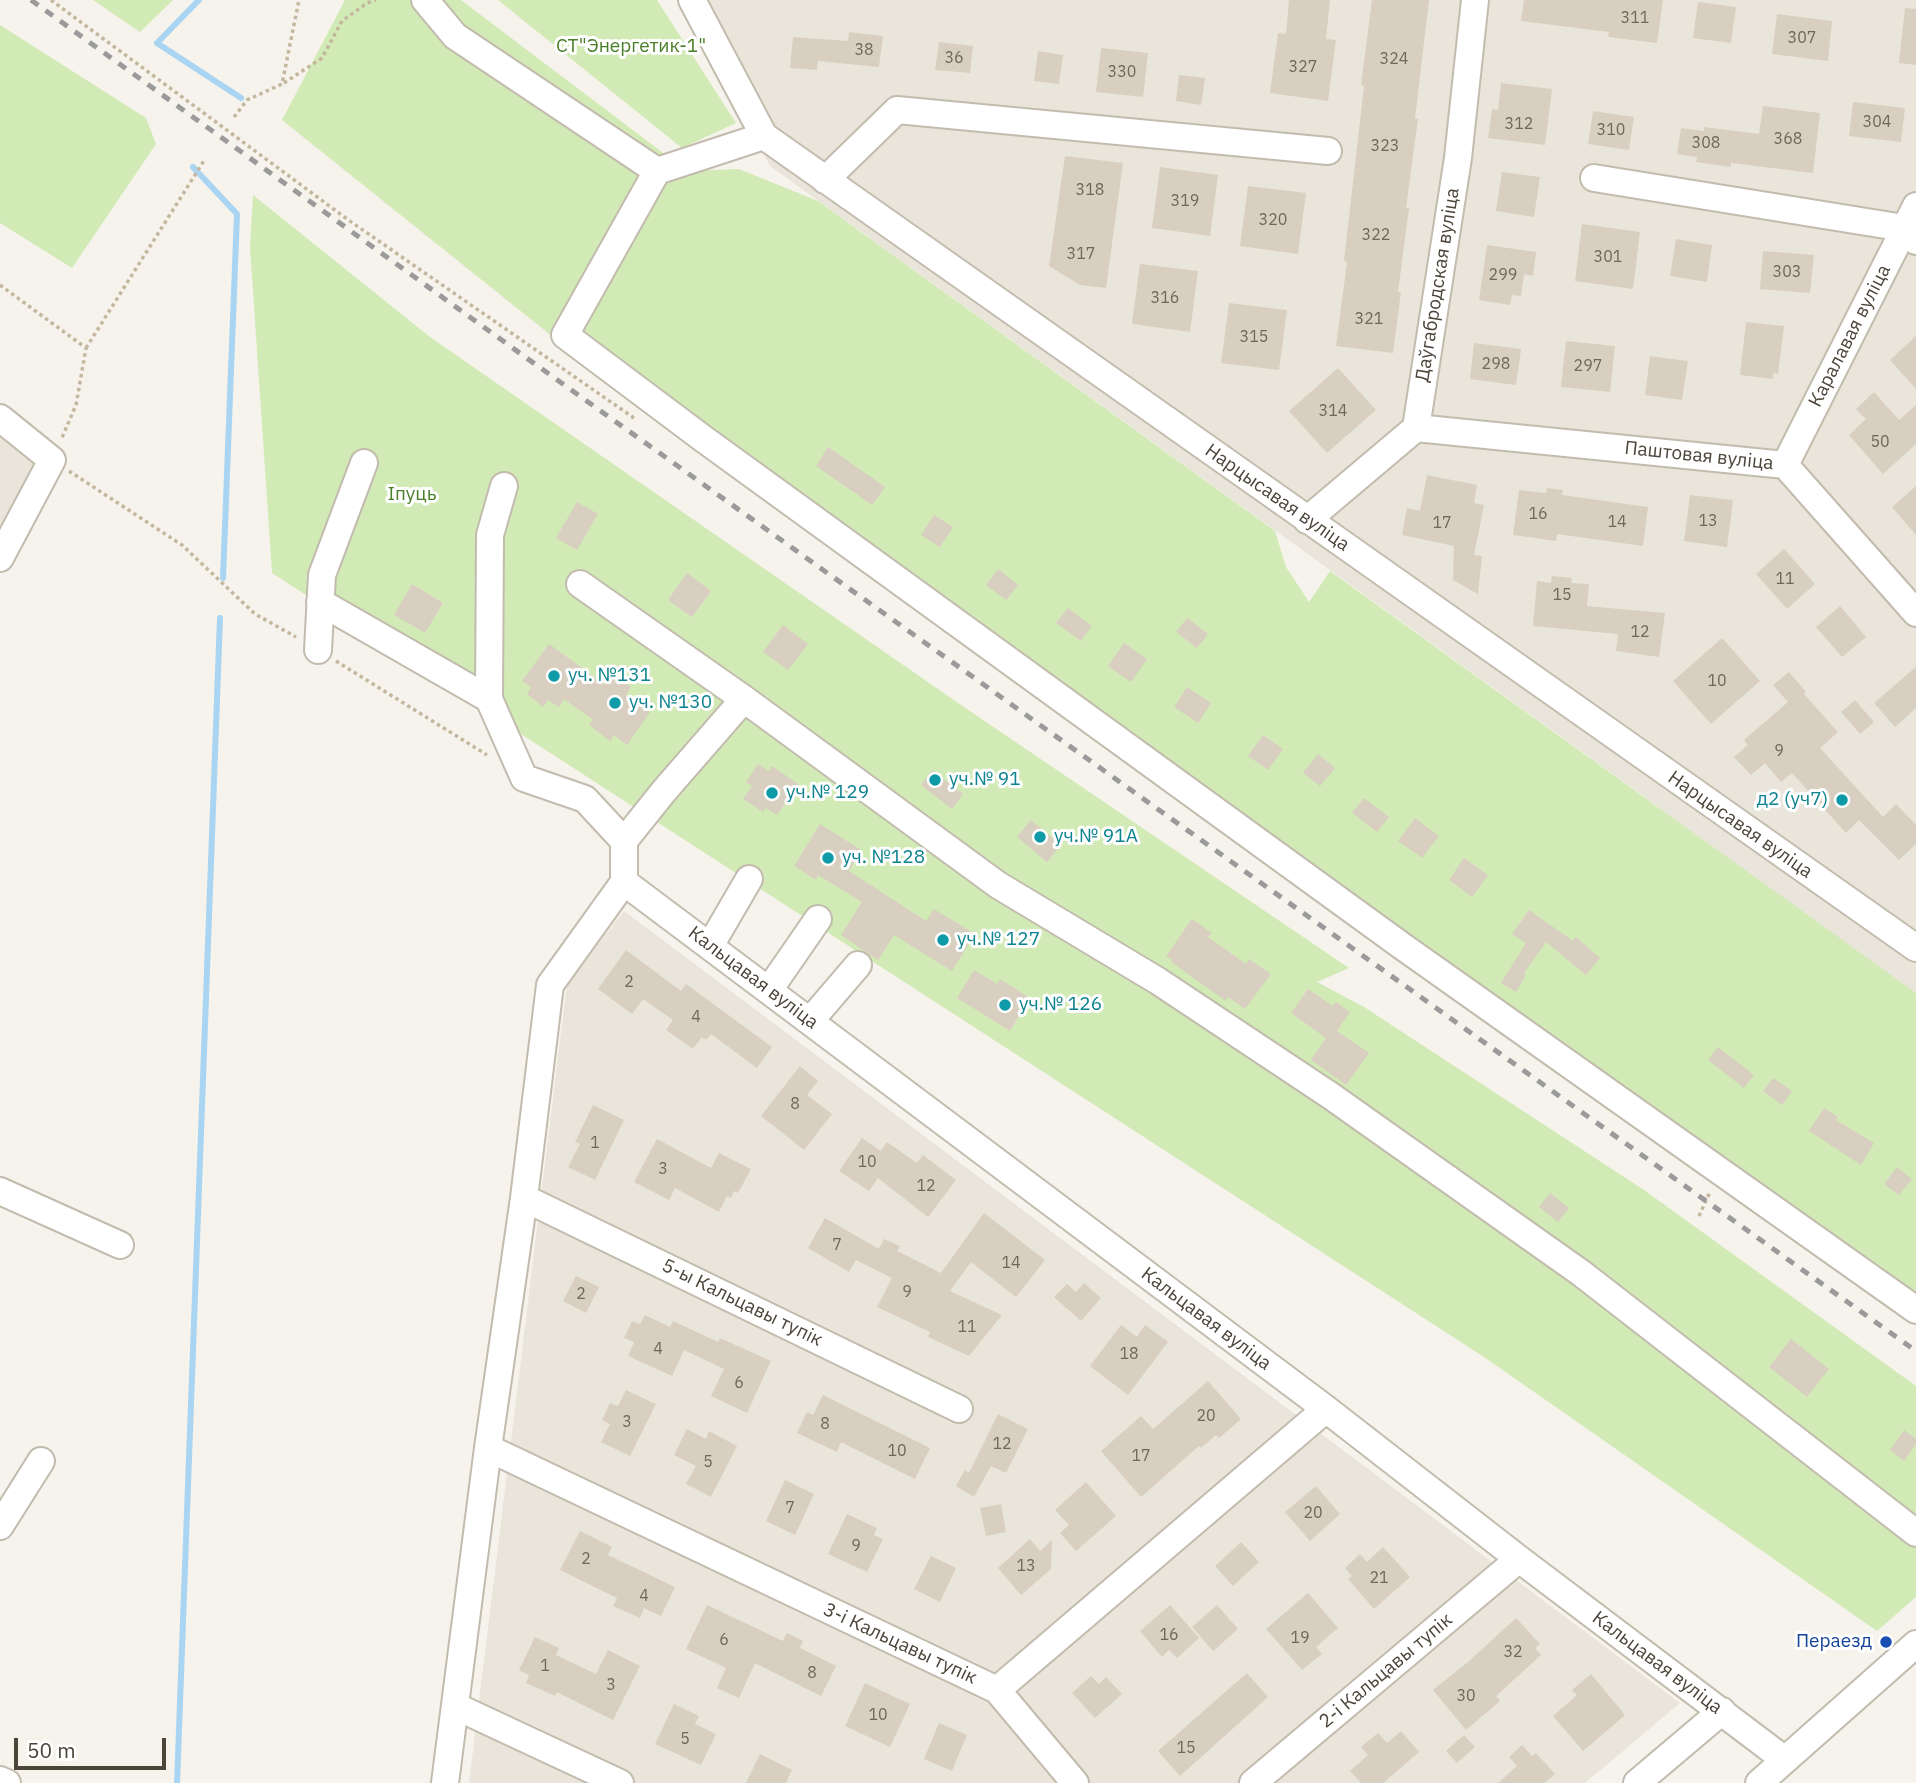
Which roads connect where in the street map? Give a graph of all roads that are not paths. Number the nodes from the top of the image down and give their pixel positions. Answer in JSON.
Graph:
{"nodes":[{"id":1,"x":425,"y":0,"type":"edge"},
{"id":2,"x":692,"y":0,"type":"edge"},
{"id":3,"x":1475,"y":0,"type":"edge"},
{"id":4,"x":764,"y":136,"type":"junction"},
{"id":5,"x":1328,"y":151,"type":"dead end"},
{"id":6,"x":657,"y":171,"type":"junction"},
{"id":7,"x":1594,"y":178,"type":"dead end"},
{"id":8,"x":825,"y":180,"type":"junction"},
{"id":9,"x":1912,"y":225,"type":"edge"},
{"id":10,"x":0,"y":418,"type":"edge"},
{"id":11,"x":1416,"y":428,"type":"junction"},
{"id":12,"x":365,"y":463,"type":"dead end"},
{"id":13,"x":1785,"y":465,"type":"junction"},
{"id":14,"x":504,"y":486,"type":"dead end"},
{"id":15,"x":1307,"y":520,"type":"junction"},
{"id":16,"x":0,"y":558,"type":"edge"},
{"id":17,"x":580,"y":584,"type":"dead end"},
{"id":18,"x":320,"y":602,"type":"junction"},
{"id":19,"x":1916,"y":613,"type":"edge"},
{"id":20,"x":318,"y":650,"type":"road end"},
{"id":21,"x":489,"y":699,"type":"junction"},
{"id":22,"x":744,"y":699,"type":"junction"},
{"id":23,"x":624,"y":841,"type":"junction"},
{"id":24,"x":749,"y":879,"type":"dead end"},
{"id":25,"x":624,"y":882,"type":"junction"},
{"id":26,"x":818,"y":919,"type":"dead end"},
{"id":27,"x":710,"y":946,"type":"junction"},
{"id":28,"x":1916,"y":948,"type":"edge"},
{"id":29,"x":858,"y":965,"type":"dead end"},
{"id":30,"x":769,"y":990,"type":"junction"},
{"id":31,"x":810,"y":1021,"type":"junction"},
{"id":32,"x":0,"y":1191,"type":"edge"},
{"id":33,"x":524,"y":1198,"type":"junction"},
{"id":34,"x":120,"y":1245,"type":"dead end"},
{"id":35,"x":1916,"y":1310,"type":"edge"},
{"id":36,"x":959,"y":1409,"type":"dead end"},
{"id":37,"x":1326,"y":1409,"type":"junction"},
{"id":38,"x":488,"y":1448,"type":"junction"},
{"id":39,"x":41,"y":1461,"type":"dead end"},
{"id":40,"x":0,"y":1526,"type":"edge"},
{"id":41,"x":1916,"y":1533,"type":"edge"},
{"id":42,"x":1519,"y":1559,"type":"junction"},
{"id":43,"x":1914,"y":1652,"type":"edge"},
{"id":44,"x":997,"y":1690,"type":"junction"},
{"id":45,"x":455,"y":1706,"type":"junction"},
{"id":46,"x":1722,"y":1711,"type":"junction"},
{"id":47,"x":1785,"y":1760,"type":"junction"},
{"id":48,"x":0,"y":1780,"type":"edge"},
{"id":49,"x":7,"y":1783,"type":"edge"},
{"id":50,"x":445,"y":1783,"type":"edge"},
{"id":51,"x":620,"y":1783,"type":"edge"},
{"id":52,"x":1075,"y":1783,"type":"edge"},
{"id":53,"x":1253,"y":1783,"type":"edge"},
{"id":54,"x":1637,"y":1783,"type":"edge"},
{"id":55,"x":1759,"y":1783,"type":"edge"}],
"edges":[{"from":1,"to":6,"type":"street"},
{"from":2,"to":4,"type":"street","name":"Нарцысавая вуліца"},
{"from":3,"to":11,"type":"street","name":"Даўгабродская вуліца"},
{"from":4,"to":6,"type":"street"},
{"from":4,"to":8,"type":"street","name":"Нарцысавая вуліца"},
{"from":5,"to":8,"type":"street"},
{"from":6,"to":35,"type":"street"},
{"from":7,"to":9,"type":"street"},
{"from":8,"to":15,"type":"street","name":"Нарцысавая вуліца"},
{"from":9,"to":13,"type":"street","name":"Каралавая вуліца"},
{"from":10,"to":16,"type":"street"},
{"from":11,"to":13,"type":"street","name":"Паштовая вуліца"},
{"from":11,"to":15,"type":"street"},
{"from":12,"to":18,"type":"street"},
{"from":13,"to":19,"type":"street","name":"Паштовая вуліца"},
{"from":14,"to":21,"type":"street"},
{"from":15,"to":28,"type":"street","name":"Нарцысавая вуліца"},
{"from":17,"to":22,"type":"street"},
{"from":18,"to":20,"type":"street"},
{"from":18,"to":21,"type":"street"},
{"from":21,"to":23,"type":"street"},
{"from":22,"to":23,"type":"street"},
{"from":22,"to":41,"type":"street"},
{"from":23,"to":25,"type":"street"},
{"from":24,"to":27,"type":"street"},
{"from":25,"to":27,"type":"street","name":"Кальцавая вуліца"},
{"from":25,"to":33,"type":"street"},
{"from":26,"to":30,"type":"street"},
{"from":27,"to":30,"type":"street","name":"Кальцавая вуліца"},
{"from":29,"to":31,"type":"street"},
{"from":30,"to":31,"type":"street","name":"Кальцавая вуліца"},
{"from":31,"to":37,"type":"street","name":"Кальцавая вуліца"},
{"from":32,"to":34,"type":"street"},
{"from":33,"to":36,"type":"street","name":"5-ы Кальцавы тупік"},
{"from":33,"to":38,"type":"street"},
{"from":37,"to":42,"type":"street","name":"Кальцавая вуліца"},
{"from":37,"to":44,"type":"street","name":"3-і Кальцавы тупік"},
{"from":38,"to":44,"type":"street","name":"3-і Кальцавы тупік"},
{"from":38,"to":45,"type":"street"},
{"from":39,"to":40,"type":"street"},
{"from":42,"to":46,"type":"street","name":"Кальцавая вуліца"},
{"from":42,"to":53,"type":"street","name":"2-і Кальцавы тупік"},
{"from":43,"to":47,"type":"street"},
{"from":44,"to":52,"type":"street"},
{"from":45,"to":50,"type":"street"},
{"from":45,"to":51,"type":"street"},
{"from":46,"to":47,"type":"street","name":"Кальцавая вуліца"},
{"from":46,"to":54,"type":"street"},
{"from":47,"to":55,"type":"street"},
{"from":48,"to":49,"type":"street"}]}
